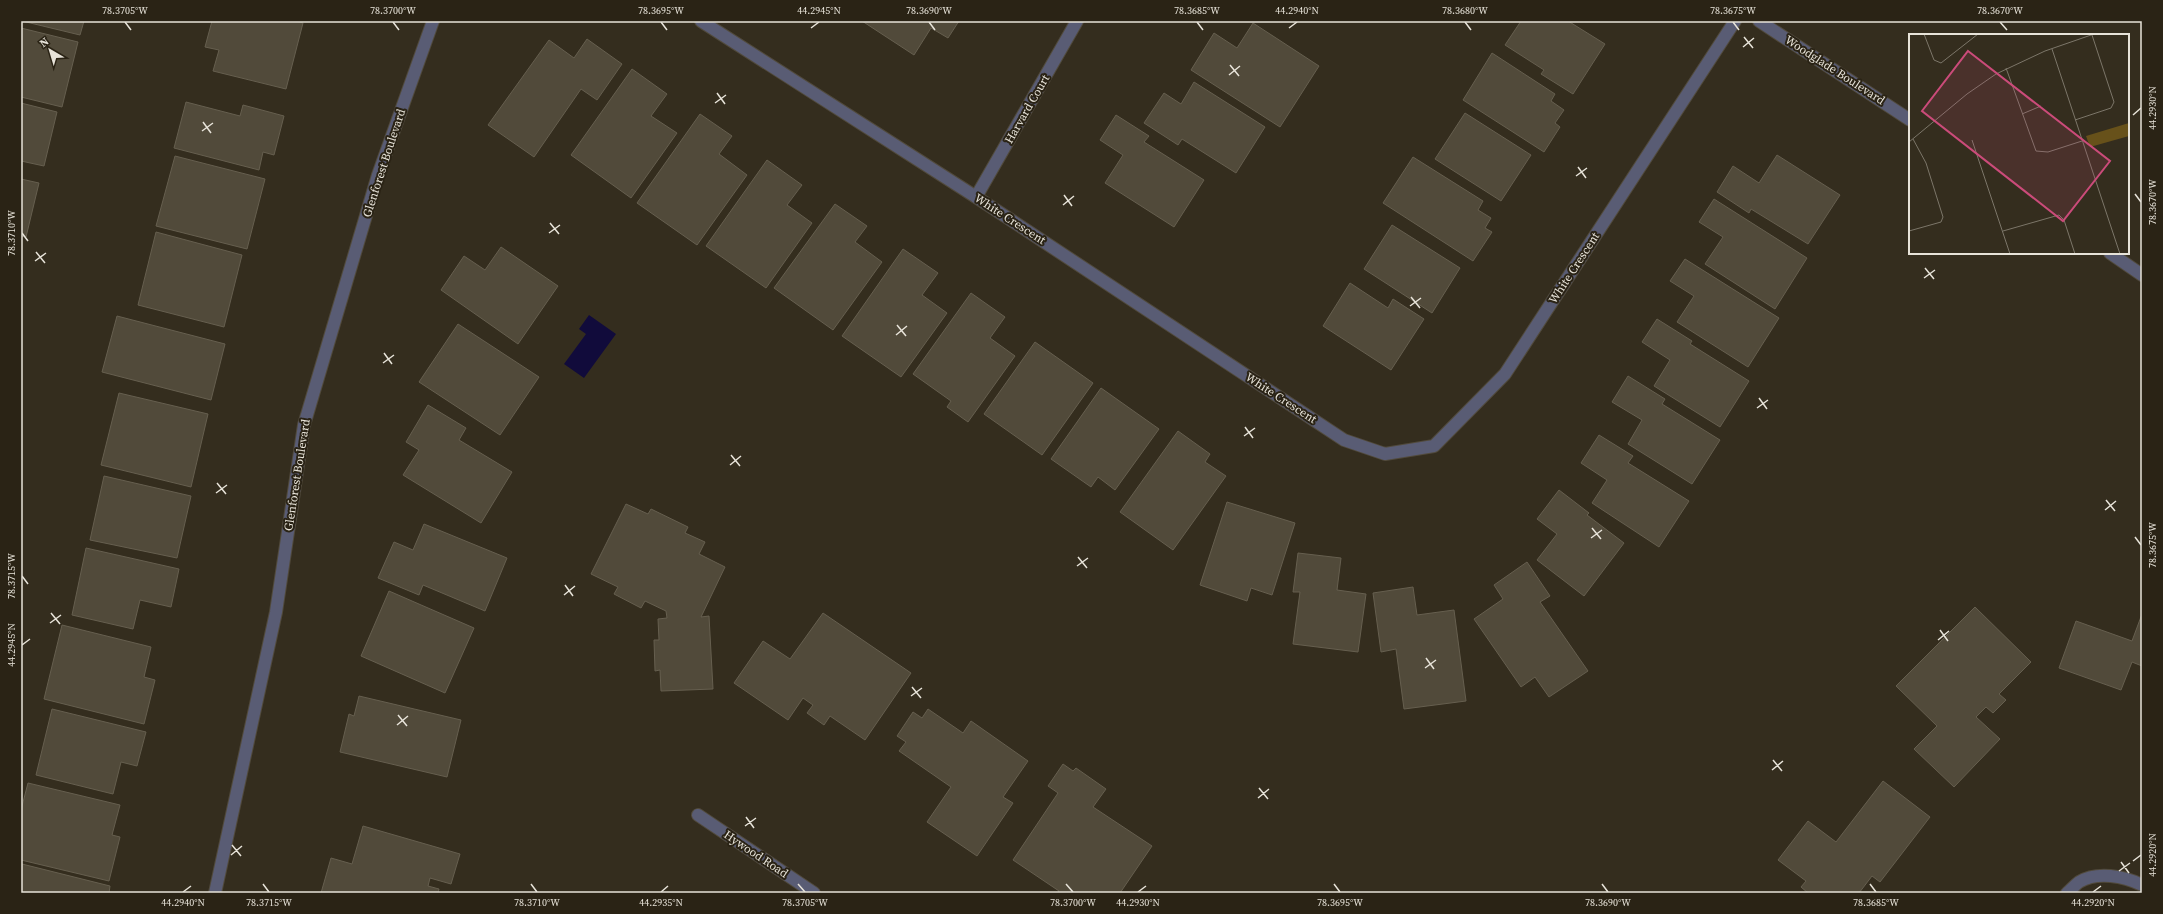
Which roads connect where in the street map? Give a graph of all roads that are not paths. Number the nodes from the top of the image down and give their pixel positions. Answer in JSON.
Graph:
{"nodes":[{"id":1,"x":432,"y":21,"type":"edge"},
{"id":2,"x":701,"y":21,"type":"edge"},
{"id":3,"x":1077,"y":21,"type":"edge"},
{"id":4,"x":1735,"y":21,"type":"edge"},
{"id":5,"x":1759,"y":21,"type":"edge"},
{"id":6,"x":1909,"y":119,"type":"edge"},
{"id":7,"x":976,"y":197,"type":"junction"},
{"id":8,"x":2112,"y":254,"type":"edge"},
{"id":9,"x":2142,"y":274,"type":"edge"},
{"id":10,"x":698,"y":815,"type":"dead end"},
{"id":11,"x":2142,"y":885,"type":"edge"},
{"id":12,"x":215,"y":893,"type":"edge"},
{"id":13,"x":814,"y":893,"type":"edge"},
{"id":14,"x":2068,"y":893,"type":"edge"}],
"edges":[{"from":1,"to":12,"type":"street","name":"Glenforest Boulevard"},
{"from":2,"to":7,"type":"street","name":"White Crescent"},
{"from":3,"to":7,"type":"street","name":"Harvard Court"},
{"from":4,"to":7,"type":"street","name":"White Crescent"},
{"from":5,"to":6,"type":"street","name":"Woodglade Boulevard"},
{"from":8,"to":9,"type":"street"},
{"from":10,"to":13,"type":"street","name":"Hywood Road"},
{"from":11,"to":14,"type":"street"}]}
